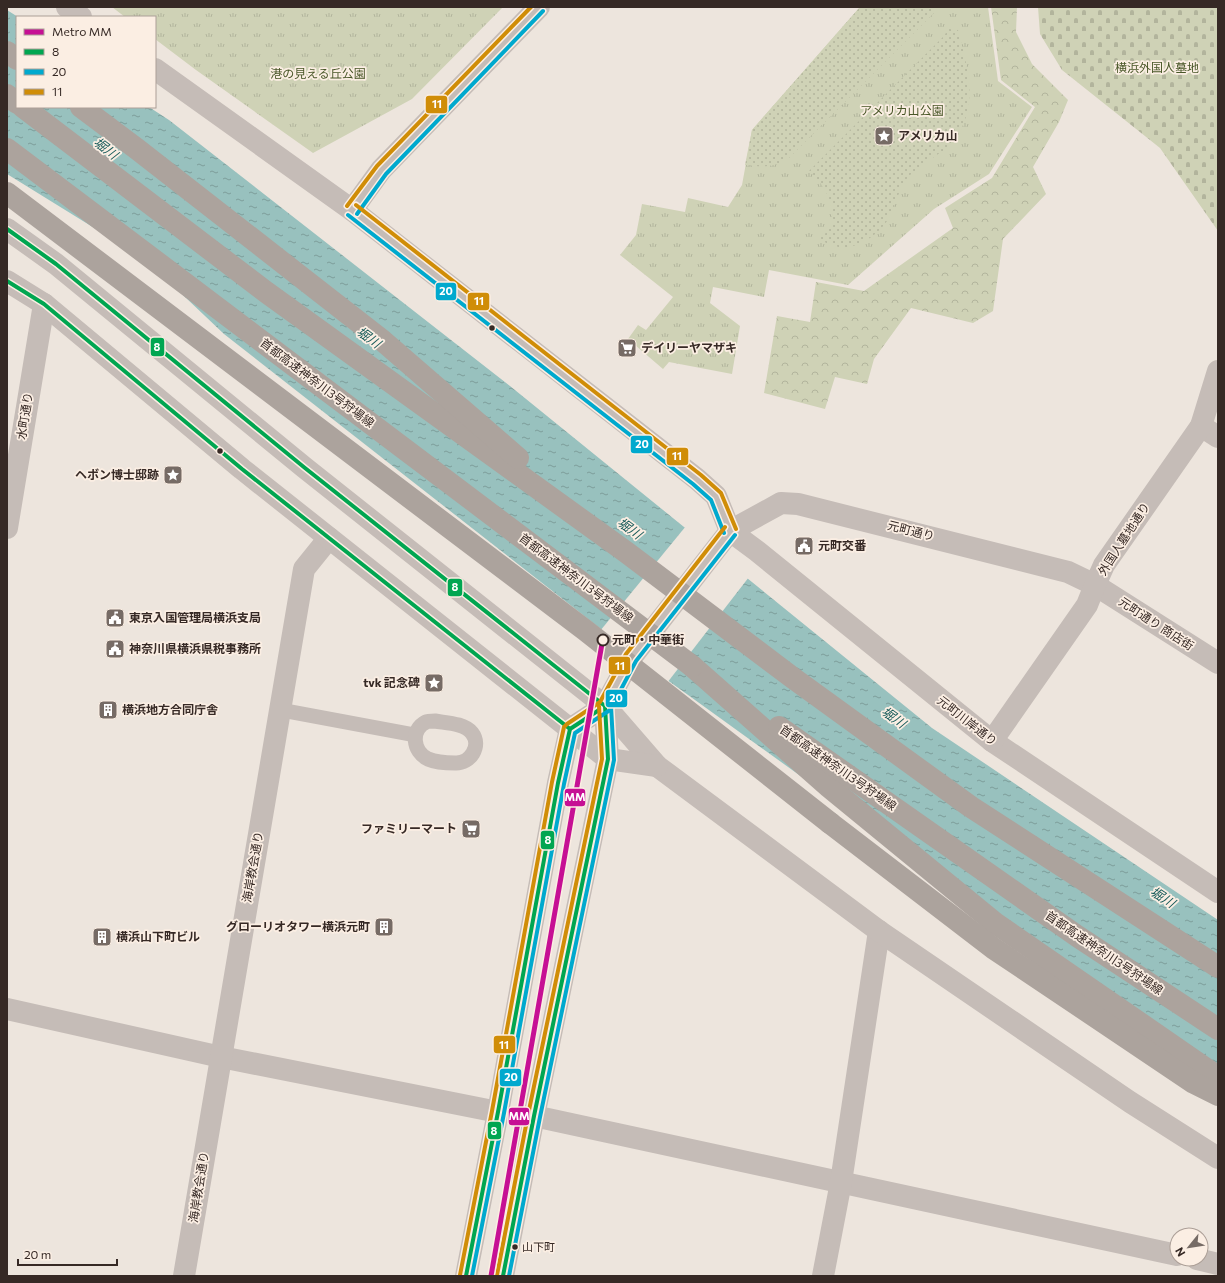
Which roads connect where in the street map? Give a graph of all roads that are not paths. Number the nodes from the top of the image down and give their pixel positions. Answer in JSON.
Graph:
{"nodes":[{"id":1,"x":67,"y":7,"type":"edge"},
{"id":2,"x":539,"y":7,"type":"edge"},
{"id":3,"x":80,"y":16,"type":"edge"},
{"id":4,"x":7,"y":52,"type":"edge"},
{"id":5,"x":16,"y":58,"type":"edge"},
{"id":6,"x":156,"y":70,"type":"edge"},
{"id":7,"x":7,"y":95,"type":"edge"},
{"id":8,"x":16,"y":102,"type":"edge"},
{"id":9,"x":24,"y":108,"type":"edge"},
{"id":10,"x":82,"y":108,"type":"edge"},
{"id":11,"x":7,"y":149,"type":"edge"},
{"id":12,"x":7,"y":193,"type":"edge"},
{"id":13,"x":352,"y":210,"type":"junction"},
{"id":14,"x":7,"y":229,"type":"edge"},
{"id":15,"x":7,"y":281,"type":"edge"},
{"id":16,"x":44,"y":304,"type":"junction"},
{"id":17,"x":1218,"y":371,"type":"edge"},
{"id":18,"x":1209,"y":432,"type":"edge"},
{"id":19,"x":7,"y":528,"type":"edge"},
{"id":20,"x":730,"y":531,"type":"junction"},
{"id":21,"x":329,"y":538,"type":"junction"},
{"id":22,"x":626,"y":552,"type":"junction"},
{"id":23,"x":1095,"y":585,"type":"junction"},
{"id":24,"x":1218,"y":664,"type":"edge"},
{"id":25,"x":692,"y":666,"type":"junction"},
{"id":26,"x":605,"y":706,"type":"junction"},
{"id":27,"x":280,"y":710,"type":"junction"},
{"id":28,"x":570,"y":729,"type":"junction"},
{"id":29,"x":415,"y":736,"type":"dead end"},
{"id":30,"x":992,"y":742,"type":"junction"},
{"id":31,"x":608,"y":759,"type":"junction"},
{"id":32,"x":657,"y":766,"type":"junction"},
{"id":33,"x":1218,"y":892,"type":"edge"},
{"id":34,"x":878,"y":931,"type":"junction"},
{"id":35,"x":1218,"y":967,"type":"edge"},
{"id":36,"x":7,"y":1009,"type":"edge"},
{"id":37,"x":1218,"y":1029,"type":"edge"},
{"id":38,"x":221,"y":1057,"type":"junction"},
{"id":39,"x":1218,"y":1077,"type":"edge"},
{"id":40,"x":1218,"y":1095,"type":"edge"},
{"id":41,"x":498,"y":1112,"type":"junction"},
{"id":42,"x":534,"y":1116,"type":"junction"},
{"id":43,"x":1218,"y":1158,"type":"edge"},
{"id":44,"x":841,"y":1182,"type":"junction"},
{"id":45,"x":1169,"y":1253,"type":"edge"},
{"id":46,"x":184,"y":1276,"type":"edge"},
{"id":47,"x":466,"y":1276,"type":"edge"},
{"id":48,"x":503,"y":1276,"type":"edge"},
{"id":49,"x":823,"y":1276,"type":"edge"}],
"edges":[{"from":1,"to":3,"type":"street"},
{"from":2,"to":13,"type":"street"},
{"from":4,"to":5,"type":"highway"},
{"from":6,"to":13,"type":"street"},
{"from":7,"to":8,"type":"highway"},
{"from":9,"to":22,"type":"highway","bridge":true},
{"from":10,"to":22,"type":"highway","bridge":true},
{"from":11,"to":25,"type":"highway","name":"首都高速神奈川3号狩場線","bridge":true},
{"from":12,"to":40,"type":"highway","bridge":true},
{"from":13,"to":20,"type":"street"},
{"from":14,"to":26,"type":"street"},
{"from":15,"to":16,"type":"street"},
{"from":16,"to":19,"type":"street","name":"水町通り"},
{"from":16,"to":21,"type":"street"},
{"from":17,"to":18,"type":"street","name":"外国人墓地通り"},
{"from":18,"to":23,"type":"street","name":"外国人墓地通り"},
{"from":20,"to":23,"type":"street","name":"元町通り"},
{"from":20,"to":26,"type":"street","bridge":true},
{"from":20,"to":30,"type":"street","name":"元町川岸通り"},
{"from":21,"to":27,"type":"street","name":"海岸教会通り"},
{"from":21,"to":28,"type":"street"},
{"from":22,"to":35,"type":"highway","bridge":true},
{"from":23,"to":24,"type":"street","name":"元町通り 商店街"},
{"from":23,"to":30,"type":"street","name":"外国人墓地通り"},
{"from":25,"to":37,"type":"highway","name":"首都高速神奈川3号狩場線"},
{"from":25,"to":39,"type":"highway"},
{"from":26,"to":28,"type":"street"},
{"from":26,"to":31,"type":"street"},
{"from":26,"to":32,"type":"street"},
{"from":27,"to":29,"type":"lane"},
{"from":27,"to":38,"type":"street","name":"海岸教会通り"},
{"from":28,"to":31,"type":"street"},
{"from":28,"to":41,"type":"street"},
{"from":30,"to":33,"type":"street","name":"元町川岸通り"},
{"from":31,"to":32,"type":"street"},
{"from":31,"to":42,"type":"street"},
{"from":32,"to":34,"type":"street"},
{"from":34,"to":43,"type":"street"},
{"from":34,"to":44,"type":"street"},
{"from":36,"to":38,"type":"street"},
{"from":38,"to":41,"type":"street"},
{"from":38,"to":46,"type":"street","name":"海岸教会通り"},
{"from":41,"to":47,"type":"street"},
{"from":42,"to":44,"type":"street"},
{"from":42,"to":48,"type":"street"},
{"from":44,"to":45,"type":"street"},
{"from":44,"to":49,"type":"street"}]}
